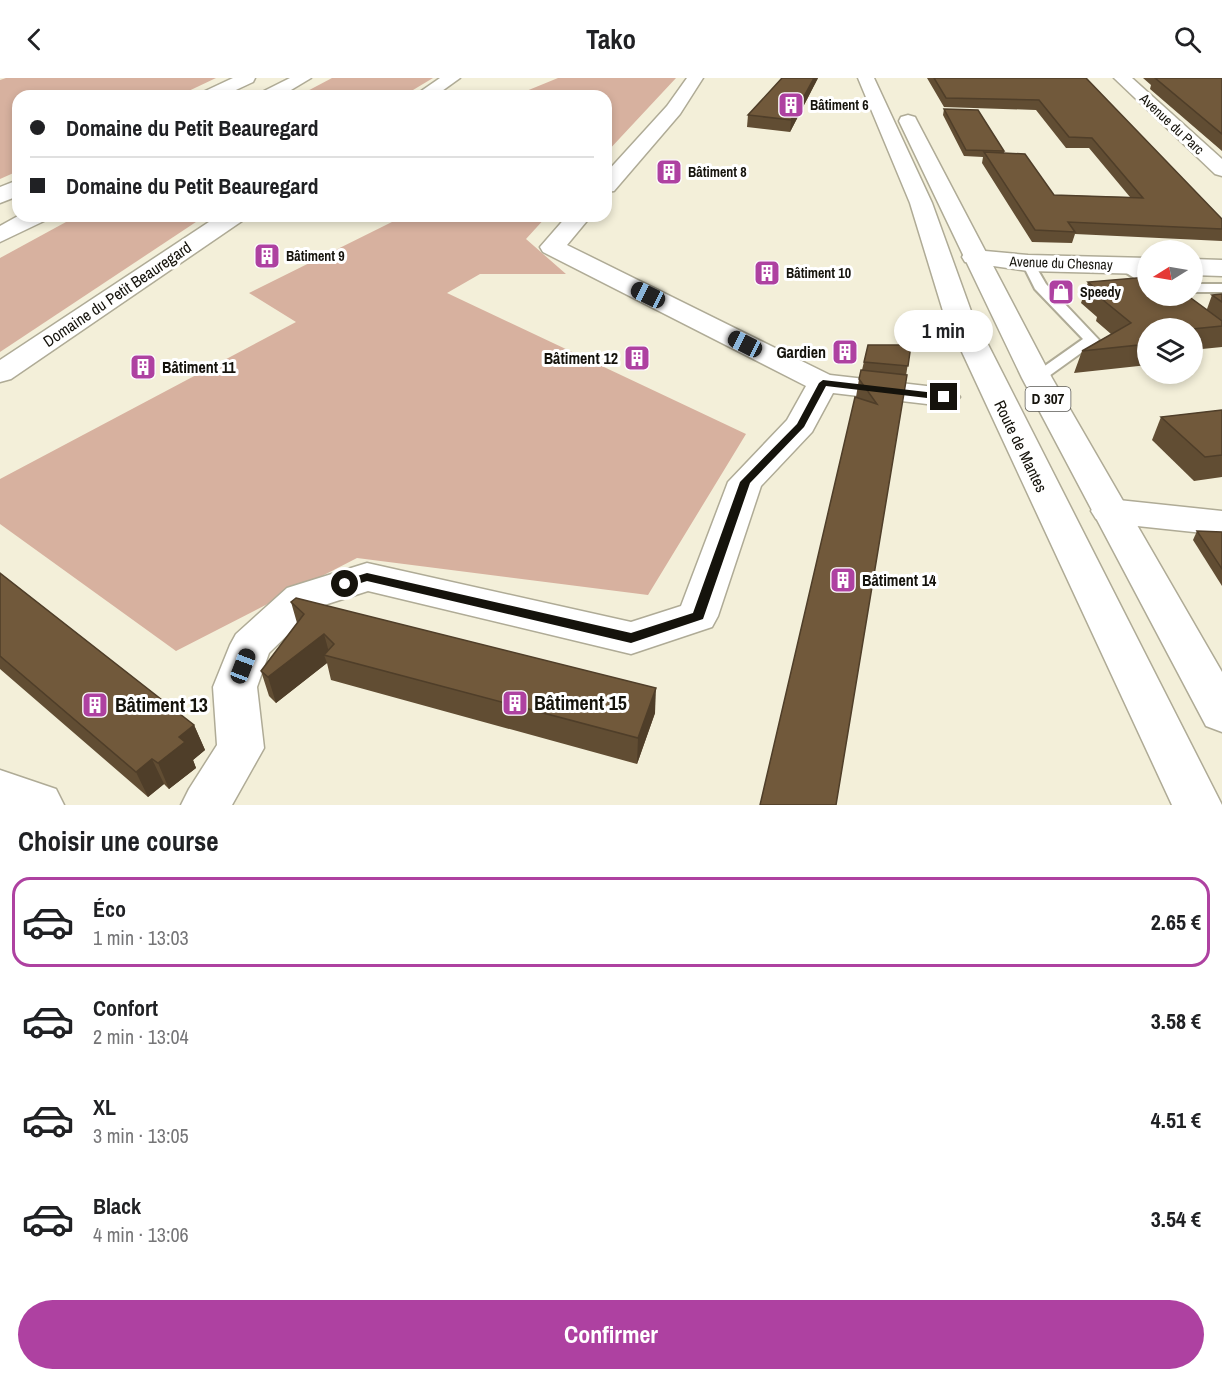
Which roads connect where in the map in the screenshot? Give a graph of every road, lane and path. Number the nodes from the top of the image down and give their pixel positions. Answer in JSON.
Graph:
{"nodes":[{"id":1,"x":247,"y":78,"type":"edge"},
{"id":2,"x":303,"y":78,"type":"edge"},
{"id":3,"x":452,"y":78,"type":"edge"},
{"id":4,"x":695,"y":78,"type":"edge"},
{"id":5,"x":866,"y":78,"type":"edge"},
{"id":6,"x":887,"y":78,"type":"edge"},
{"id":7,"x":1122,"y":78,"type":"edge"},
{"id":8,"x":222,"y":90,"type":"edge"},
{"id":9,"x":280,"y":90,"type":"edge"},
{"id":10,"x":433,"y":90,"type":"edge"},
{"id":11,"x":1222,"y":170,"type":"edge"},
{"id":12,"x":612,"y":179,"type":"edge"},
{"id":13,"x":25,"y":222,"type":"edge"},
{"id":14,"x":225,"y":222,"type":"edge"},
{"id":15,"x":575,"y":222,"type":"edge"},
{"id":16,"x":0,"y":235,"type":"edge"},
{"id":17,"x":974,"y":257,"type":"junction"},
{"id":18,"x":1028,"y":263,"type":"junction"},
{"id":19,"x":1123,"y":265,"type":"junction"},
{"id":20,"x":1137,"y":266,"type":"edge"},
{"id":21,"x":1203,"y":267,"type":"edge"},
{"id":22,"x":1222,"y":268,"type":"edge"},
{"id":23,"x":1137,"y":276,"type":"edge"},
{"id":24,"x":1203,"y":288,"type":"edge"},
{"id":25,"x":1222,"y":288,"type":"edge"},
{"id":26,"x":0,"y":373,"type":"edge"},
{"id":27,"x":1037,"y":378,"type":"junction"},
{"id":28,"x":823,"y":383,"type":"junction"},
{"id":29,"x":944,"y":397,"type":"dead end"},
{"id":30,"x":1109,"y":511,"type":"junction"},
{"id":31,"x":1222,"y":523,"type":"edge"},
{"id":32,"x":1222,"y":713,"type":"edge"},
{"id":33,"x":0,"y":792,"type":"edge"},
{"id":34,"x":39,"y":805,"type":"edge"},
{"id":35,"x":206,"y":805,"type":"edge"},
{"id":36,"x":1197,"y":805,"type":"edge"}],
"edges":[{"from":1,"to":8,"type":"main road"},
{"from":2,"to":9,"type":"main road"},
{"from":3,"to":10,"type":"main road"},
{"from":4,"to":12,"type":"main road"},
{"from":5,"to":36,"type":"main road","name":"Route de Mantes","number":"D 307"},
{"from":6,"to":17,"type":"main road","number":"D 307"},
{"from":7,"to":11,"type":"main road","name":"Avenue du Parc"},
{"from":13,"to":16,"type":"main road"},
{"from":14,"to":26,"type":"main road","name":"Domaine du Petit Beauregard"},
{"from":15,"to":28,"type":"main road"},
{"from":17,"to":18,"type":"main road","name":"Avenue du Chesnay"},
{"from":17,"to":27,"type":"main road","number":"D 307"},
{"from":18,"to":19,"type":"main road","name":"Avenue du Chesnay"},
{"from":18,"to":27,"type":"lane"},
{"from":19,"to":20,"type":"main road","name":"Avenue du Chesnay"},
{"from":19,"to":23,"type":"lane"},
{"from":21,"to":22,"type":"main road"},
{"from":24,"to":25,"type":"lane"},
{"from":27,"to":30,"type":"main road","number":"D 307"},
{"from":28,"to":29,"type":"main road"},
{"from":28,"to":35,"type":"main road"},
{"from":30,"to":31,"type":"main road"},
{"from":30,"to":32,"type":"main road","number":"D 307"},
{"from":33,"to":34,"type":"main road"}]}
